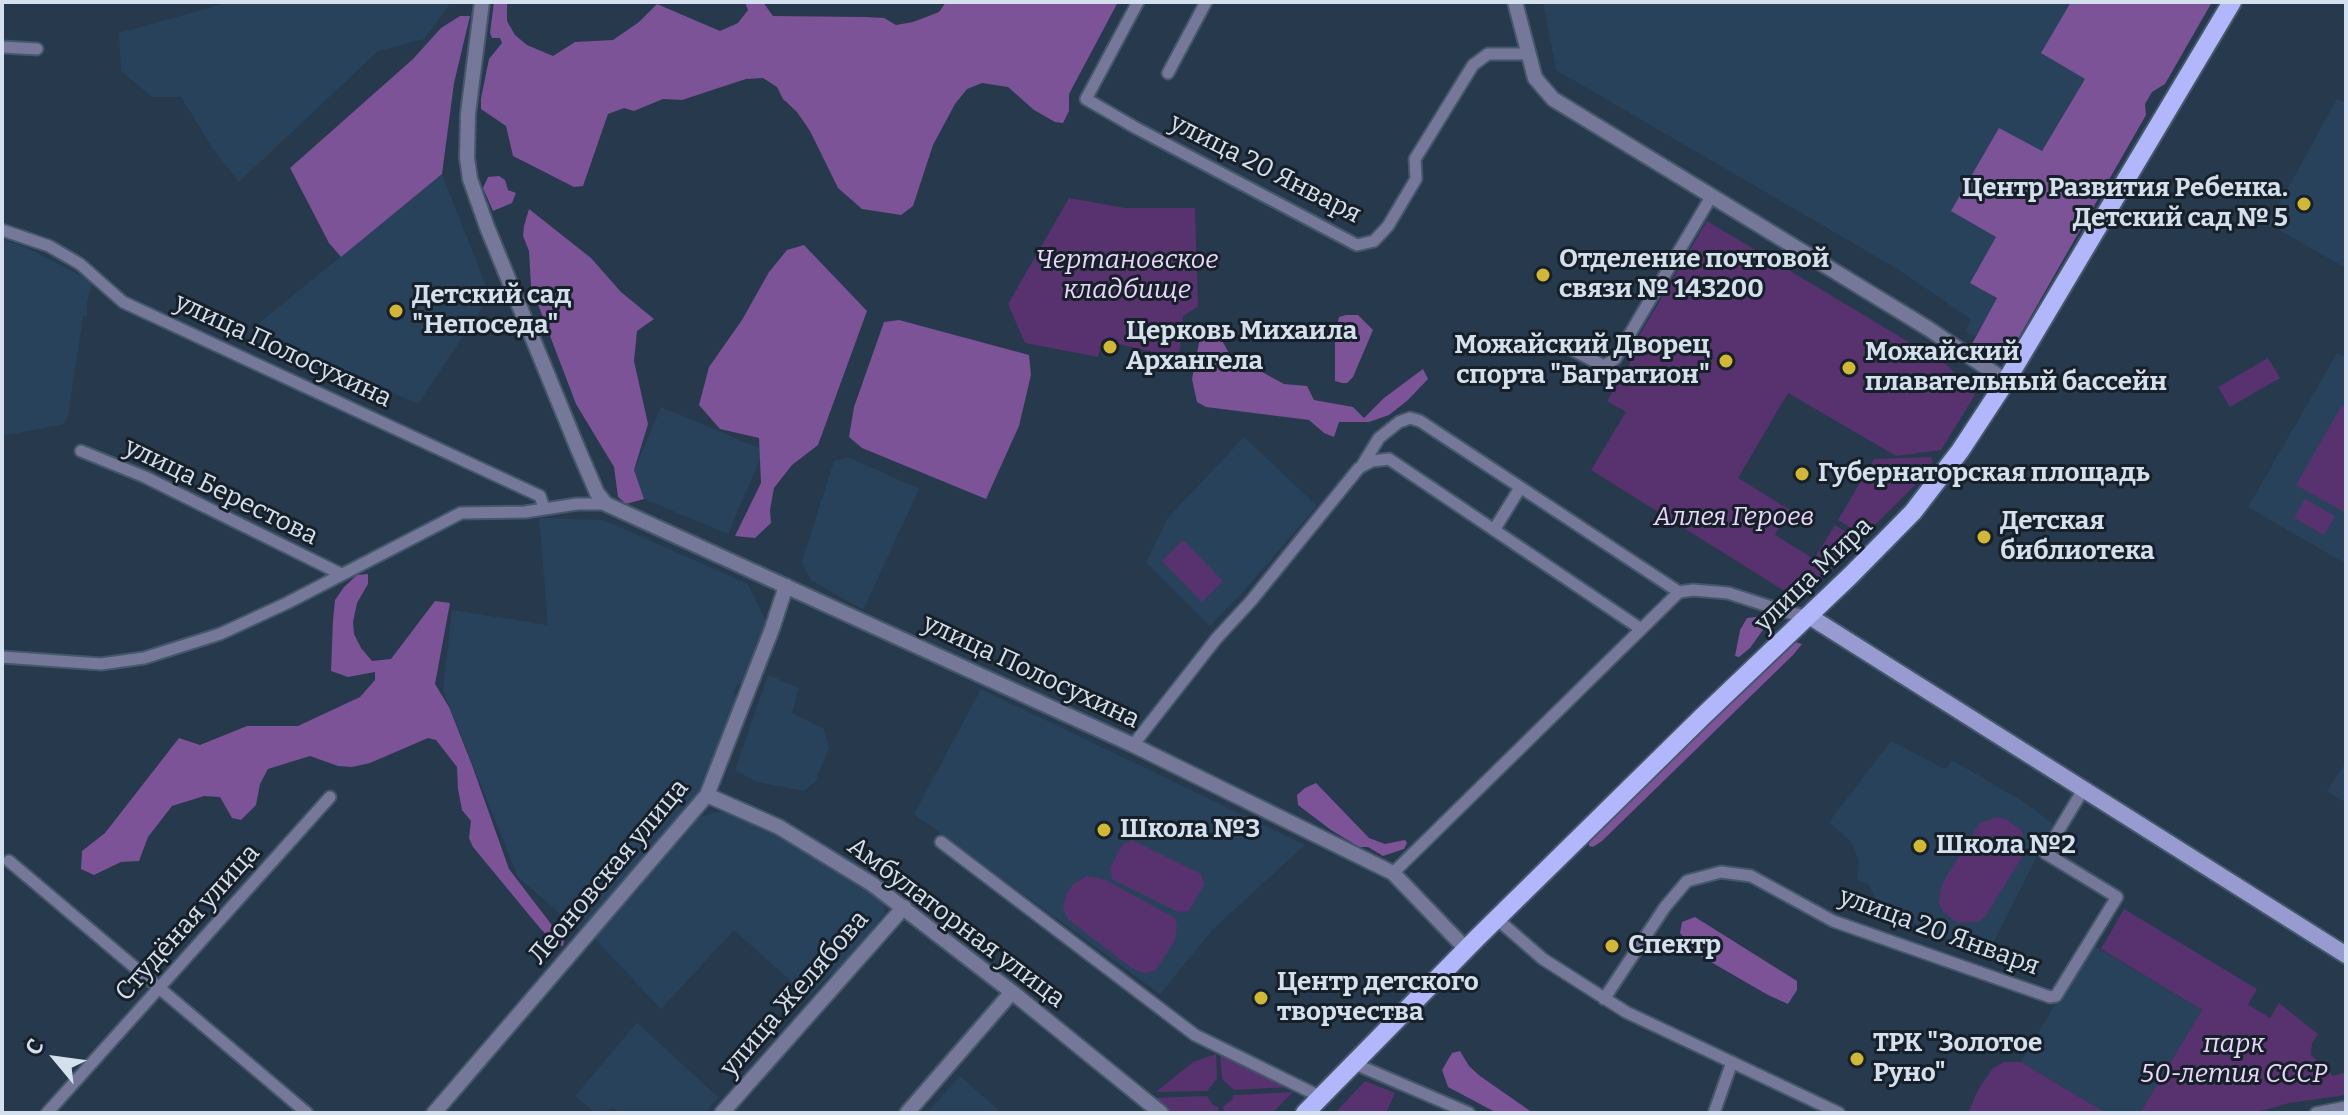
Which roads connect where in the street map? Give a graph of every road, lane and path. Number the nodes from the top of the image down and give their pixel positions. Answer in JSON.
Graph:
{"nodes":[{"id":1,"x":482,"y":2,"type":"edge"},
{"id":2,"x":1138,"y":2,"type":"edge"},
{"id":3,"x":1206,"y":2,"type":"edge"},
{"id":4,"x":1515,"y":2,"type":"edge"},
{"id":5,"x":2232,"y":2,"type":"edge"},
{"id":6,"x":2,"y":47,"type":"edge"},
{"id":7,"x":37,"y":49,"type":"dead end"},
{"id":8,"x":1527,"y":54,"type":"junction"},
{"id":9,"x":1168,"y":73,"type":"dead end"},
{"id":10,"x":1711,"y":197,"type":"junction"},
{"id":11,"x":2,"y":230,"type":"edge"},
{"id":12,"x":1567,"y":347,"type":"dead end"},
{"id":13,"x":2006,"y":381,"type":"junction"},
{"id":14,"x":81,"y":451,"type":"dead end"},
{"id":15,"x":1363,"y":464,"type":"junction"},
{"id":16,"x":1520,"y":488,"type":"junction"},
{"id":17,"x":606,"y":504,"type":"junction"},
{"id":18,"x":544,"y":508,"type":"junction"},
{"id":19,"x":1494,"y":530,"type":"junction"},
{"id":20,"x":341,"y":574,"type":"junction"},
{"id":21,"x":786,"y":586,"type":"junction"},
{"id":22,"x":1679,"y":592,"type":"junction"},
{"id":23,"x":1809,"y":616,"type":"junction"},
{"id":24,"x":1641,"y":629,"type":"junction"},
{"id":25,"x":2,"y":657,"type":"edge"},
{"id":26,"x":1133,"y":745,"type":"junction"},
{"id":27,"x":2083,"y":790,"type":"junction"},
{"id":28,"x":707,"y":795,"type":"junction"},
{"id":29,"x":330,"y":797,"type":"dead end"},
{"id":30,"x":941,"y":842,"type":"dead end"},
{"id":31,"x":9,"y":861,"type":"dead end"},
{"id":32,"x":1393,"y":873,"type":"junction"},
{"id":33,"x":904,"y":907,"type":"junction"},
{"id":34,"x":1497,"y":919,"type":"junction"},
{"id":35,"x":1466,"y":949,"type":"junction"},
{"id":36,"x":2346,"y":955,"type":"edge"},
{"id":37,"x":160,"y":988,"type":"junction"},
{"id":38,"x":1012,"y":992,"type":"junction"},
{"id":39,"x":1604,"y":999,"type":"junction"},
{"id":40,"x":1732,"y":1062,"type":"junction"},
{"id":41,"x":1355,"y":1064,"type":"junction"},
{"id":42,"x":1321,"y":1097,"type":"junction"},
{"id":43,"x":2346,"y":1107,"type":"edge"},
{"id":44,"x":47,"y":1113,"type":"edge"},
{"id":45,"x":307,"y":1113,"type":"edge"},
{"id":46,"x":434,"y":1113,"type":"edge"},
{"id":47,"x":722,"y":1113,"type":"edge"},
{"id":48,"x":907,"y":1113,"type":"edge"},
{"id":49,"x":1161,"y":1113,"type":"edge"},
{"id":50,"x":1305,"y":1113,"type":"edge"},
{"id":51,"x":1469,"y":1113,"type":"edge"},
{"id":52,"x":1714,"y":1113,"type":"edge"},
{"id":53,"x":1839,"y":1113,"type":"edge"},
{"id":54,"x":2316,"y":1113,"type":"edge"}],
"edges":[{"from":1,"to":17,"type":"street"},
{"from":2,"to":8,"type":"street","name":"улица 20 Января"},
{"from":3,"to":9,"type":"street","name":"улица 20 Января"},
{"from":4,"to":8,"type":"street"},
{"from":5,"to":13,"type":"main road","name":"улица Мира"},
{"from":6,"to":7,"type":"street"},
{"from":8,"to":10,"type":"street"},
{"from":10,"to":12,"type":"street"},
{"from":10,"to":13,"type":"street"},
{"from":11,"to":18,"type":"street","name":"улица Полосухина"},
{"from":13,"to":23,"type":"main road","name":"улица Мира"},
{"from":14,"to":20,"type":"street","name":"улица Берестова"},
{"from":15,"to":16,"type":"street"},
{"from":15,"to":19,"type":"street"},
{"from":15,"to":26,"type":"street"},
{"from":16,"to":19,"type":"street"},
{"from":16,"to":22,"type":"street"},
{"from":17,"to":18,"type":"street","name":"улица Полосухина"},
{"from":17,"to":21,"type":"street","name":"улица Полосухина"},
{"from":18,"to":20,"type":"street","name":"улица Полосухина"},
{"from":19,"to":24,"type":"street"},
{"from":20,"to":25,"type":"street","name":"улица Полосухина"},
{"from":21,"to":26,"type":"street","name":"улица Полосухина"},
{"from":21,"to":28,"type":"street","name":"Леоновская улица"},
{"from":22,"to":23,"type":"street"},
{"from":22,"to":24,"type":"street"},
{"from":23,"to":27,"type":"main road"},
{"from":23,"to":34,"type":"main road","name":"улица Мира"},
{"from":24,"to":32,"type":"street"},
{"from":26,"to":32,"type":"street","name":"улица Полосухина"},
{"from":27,"to":36,"type":"main road"},
{"from":27,"to":39,"type":"street","name":"улица 20 Января"},
{"from":28,"to":33,"type":"street","name":"Амбулаторная улица"},
{"from":28,"to":46,"type":"street","name":"Леоновская улица"},
{"from":29,"to":37,"type":"street","name":"Студёная улица"},
{"from":30,"to":42,"type":"street"},
{"from":31,"to":37,"type":"street"},
{"from":32,"to":35,"type":"street","name":"улица Полосухина"},
{"from":33,"to":38,"type":"street","name":"Амбулаторная улица"},
{"from":33,"to":47,"type":"street","name":"улица Желябова"},
{"from":34,"to":35,"type":"main road","name":"улица Мира"},
{"from":34,"to":39,"type":"street"},
{"from":35,"to":41,"type":"main road","name":"улица Мира"},
{"from":37,"to":44,"type":"street","name":"Студёная улица"},
{"from":37,"to":45,"type":"street"},
{"from":38,"to":48,"type":"street"},
{"from":38,"to":49,"type":"street","name":"Амбулаторная улица"},
{"from":39,"to":40,"type":"street"},
{"from":40,"to":52,"type":"street"},
{"from":40,"to":53,"type":"street"},
{"from":41,"to":42,"type":"main road","name":"улица Мира"},
{"from":41,"to":51,"type":"street"},
{"from":42,"to":50,"type":"main road","name":"улица Мира"},
{"from":43,"to":54,"type":"street"}]}
